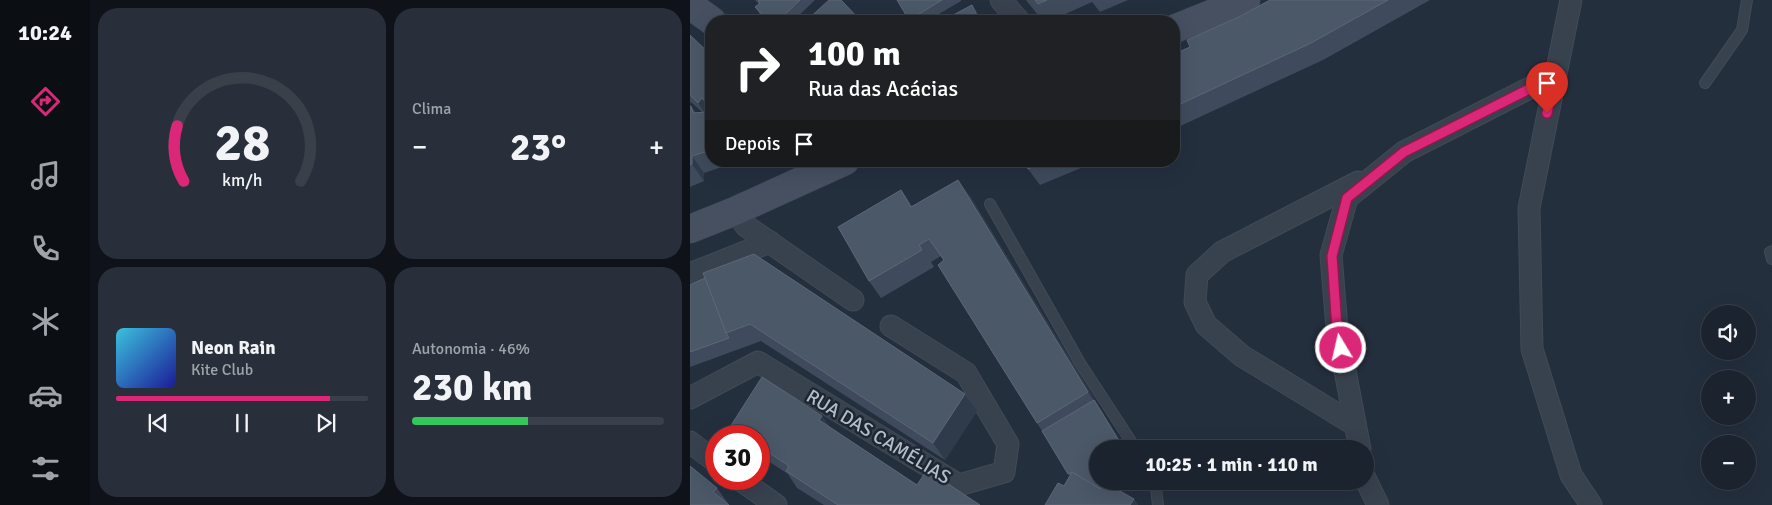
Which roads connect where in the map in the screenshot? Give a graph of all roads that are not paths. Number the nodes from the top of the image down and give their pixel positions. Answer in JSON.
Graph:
{"nodes":[{"id":1,"x":1001,"y":0,"type":"edge"},
{"id":2,"x":1246,"y":0,"type":"edge"},
{"id":3,"x":1571,"y":0,"type":"edge"},
{"id":4,"x":1747,"y":0,"type":"edge"},
{"id":5,"x":690,"y":5,"type":"edge"},
{"id":6,"x":1014,"y":15,"type":"edge"},
{"id":7,"x":705,"y":16,"type":"edge"},
{"id":8,"x":1180,"y":27,"type":"edge"},
{"id":9,"x":1555,"y":76,"type":"junction"},
{"id":10,"x":1705,"y":83,"type":"dead end"},
{"id":11,"x":828,"y":167,"type":"edge"},
{"id":12,"x":1379,"y":172,"type":"junction"},
{"id":13,"x":990,"y":204,"type":"dead end"},
{"id":14,"x":735,"y":211,"type":"junction"},
{"id":15,"x":690,"y":229,"type":"edge"},
{"id":16,"x":770,"y":242,"type":"junction"},
{"id":17,"x":1772,"y":251,"type":"edge"},
{"id":18,"x":1772,"y":260,"type":"edge"},
{"id":19,"x":690,"y":274,"type":"edge"},
{"id":20,"x":853,"y":300,"type":"dead end"},
{"id":21,"x":891,"y":326,"type":"dead end"},
{"id":22,"x":690,"y":398,"type":"edge"},
{"id":23,"x":1355,"y":424,"type":"junction"},
{"id":24,"x":1130,"y":440,"type":"edge"},
{"id":25,"x":1358,"y":440,"type":"edge"},
{"id":26,"x":690,"y":442,"type":"edge"},
{"id":27,"x":705,"y":454,"type":"edge"},
{"id":28,"x":755,"y":490,"type":"edge"},
{"id":29,"x":1156,"y":490,"type":"edge"},
{"id":30,"x":1371,"y":490,"type":"edge"},
{"id":31,"x":776,"y":505,"type":"edge"},
{"id":32,"x":1158,"y":505,"type":"edge"},
{"id":33,"x":1378,"y":505,"type":"edge"},
{"id":34,"x":1591,"y":505,"type":"edge"}],
"edges":[{"from":1,"to":6,"type":"street"},
{"from":2,"to":8,"type":"main road"},
{"from":3,"to":9,"type":"street"},
{"from":4,"to":10,"type":"lane"},
{"from":5,"to":7,"type":"main road"},
{"from":9,"to":12,"type":"street"},
{"from":9,"to":34,"type":"street"},
{"from":11,"to":14,"type":"main road"},
{"from":12,"to":23,"type":"street"},
{"from":12,"to":23,"type":"street"},
{"from":13,"to":24,"type":"lane"},
{"from":14,"to":15,"type":"main road"},
{"from":14,"to":16,"type":"street"},
{"from":16,"to":19,"type":"street"},
{"from":16,"to":20,"type":"street"},
{"from":17,"to":18,"type":"lane"},
{"from":21,"to":22,"type":"street","name":"RUA DAS CAMÉLIAS"},
{"from":23,"to":25,"type":"street"},
{"from":26,"to":27,"type":"street"},
{"from":28,"to":31,"type":"street"},
{"from":29,"to":32,"type":"lane"},
{"from":30,"to":33,"type":"street"}]}
